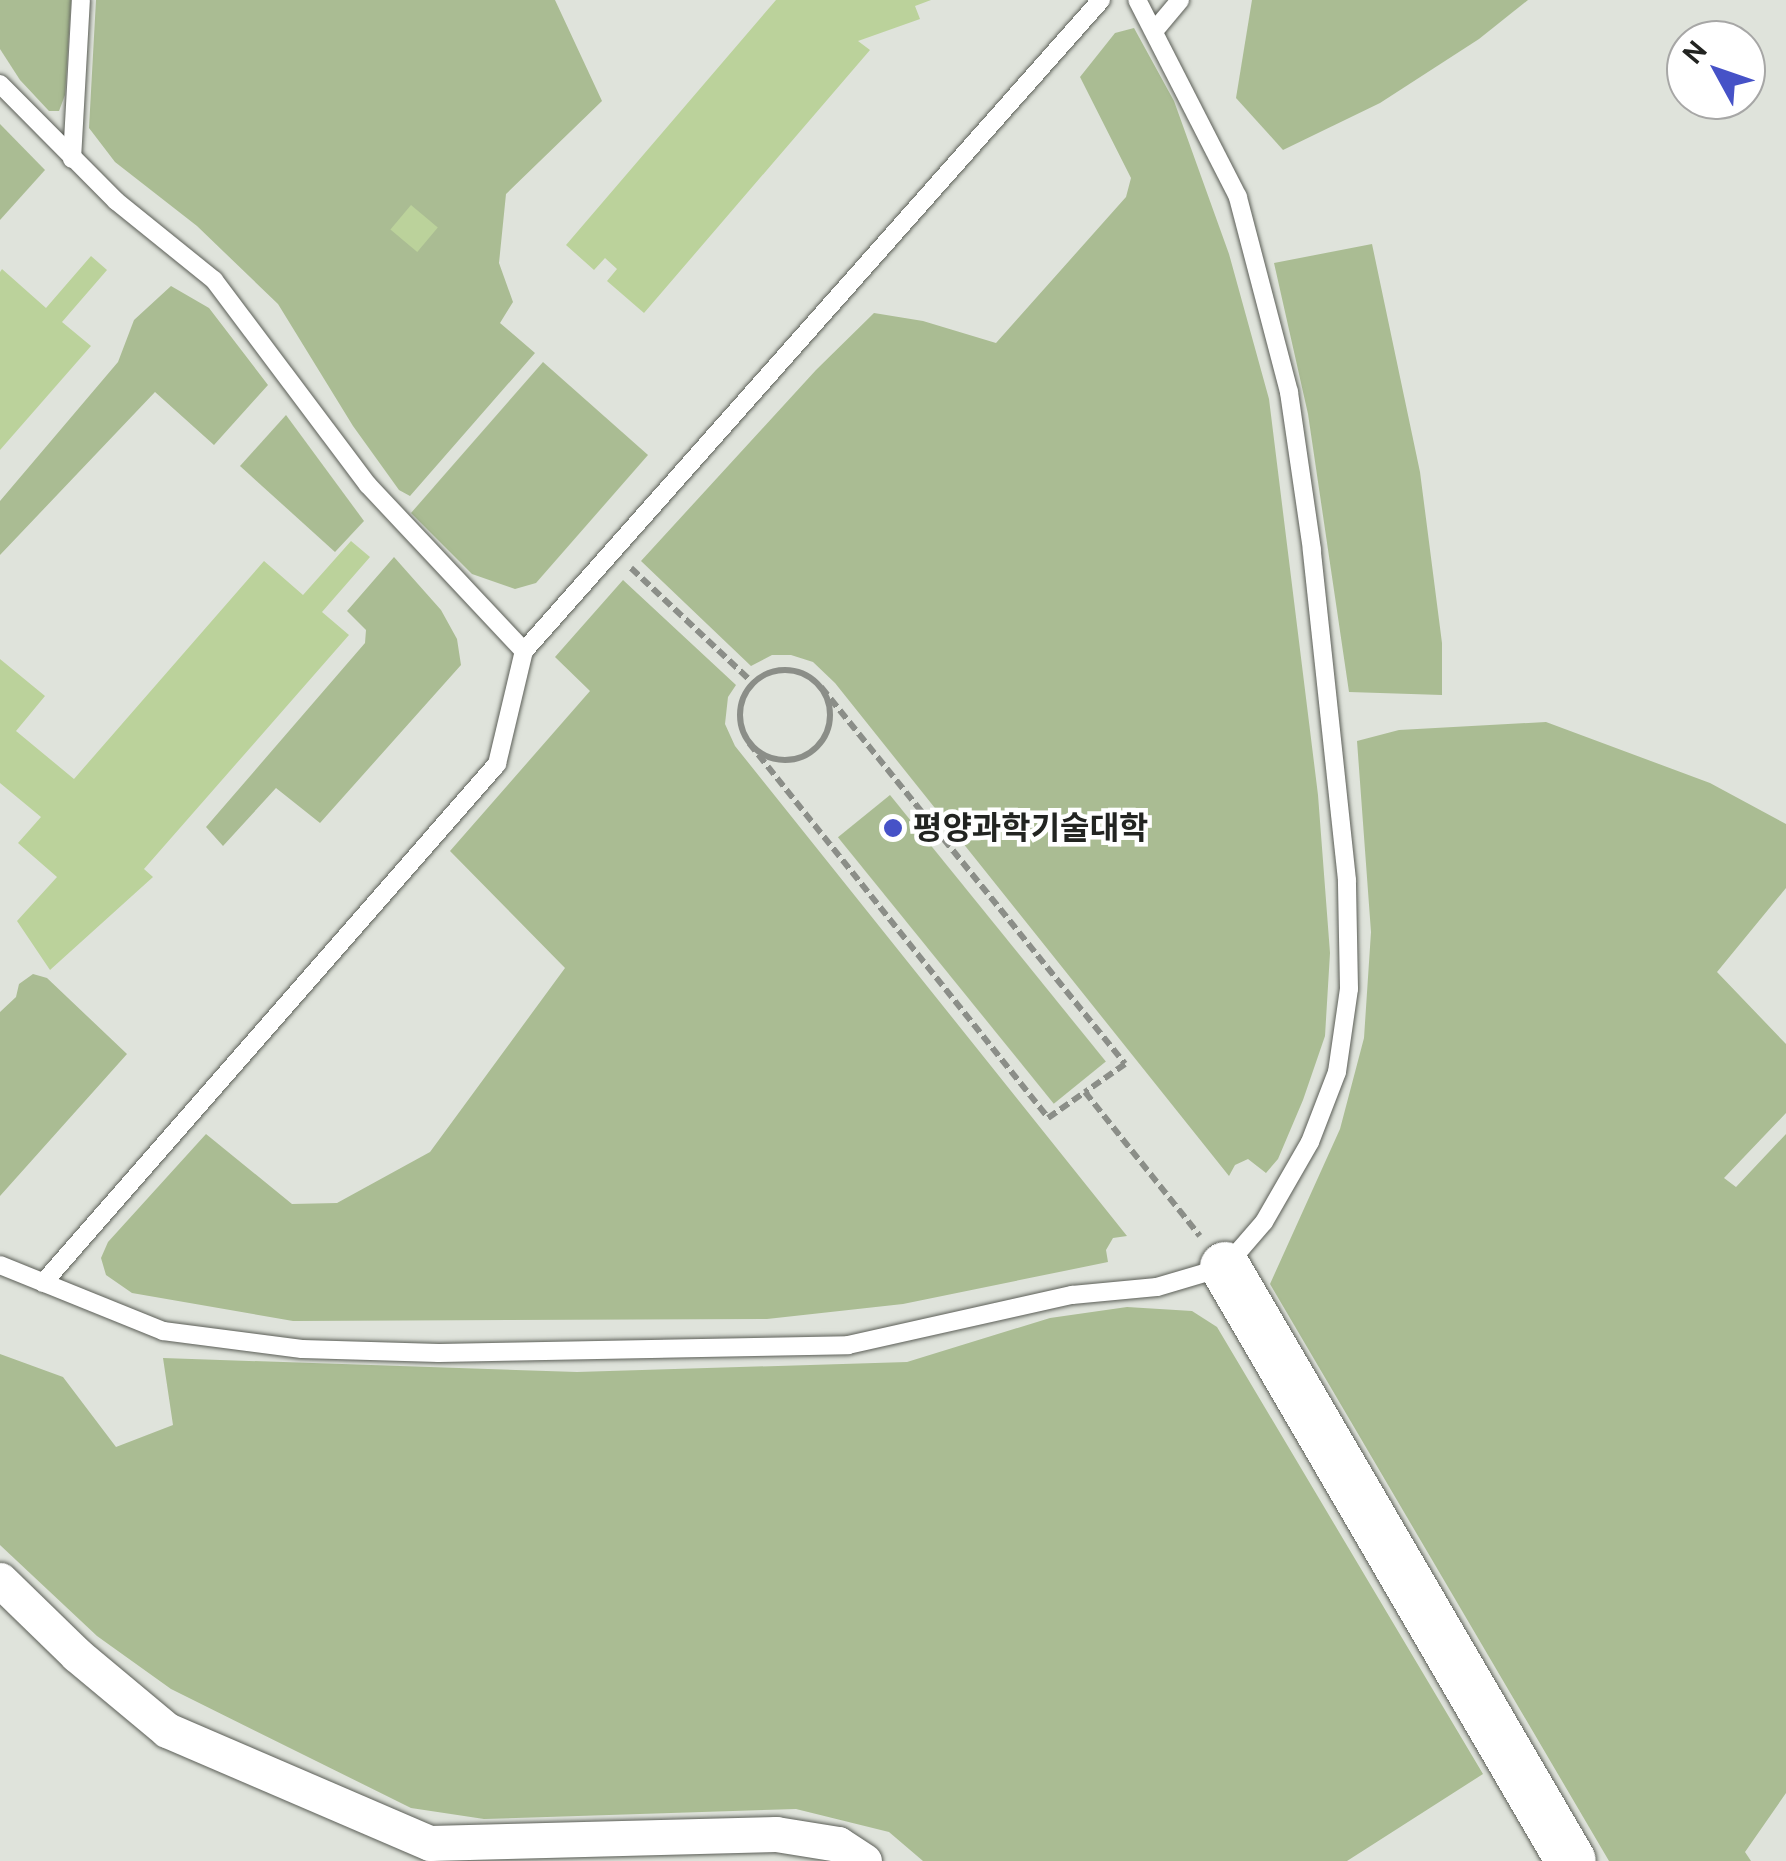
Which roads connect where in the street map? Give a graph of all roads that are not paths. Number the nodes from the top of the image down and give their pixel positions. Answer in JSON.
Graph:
{"nodes":[{"id":1,"x":81,"y":0,"type":"edge"},
{"id":2,"x":1100,"y":0,"type":"edge"},
{"id":3,"x":1138,"y":0,"type":"edge"},
{"id":4,"x":1180,"y":0,"type":"edge"},
{"id":5,"x":1155,"y":30,"type":"junction"},
{"id":6,"x":0,"y":84,"type":"edge"},
{"id":7,"x":72,"y":160,"type":"junction"},
{"id":8,"x":524,"y":652,"type":"junction"},
{"id":9,"x":0,"y":1265,"type":"edge"},
{"id":10,"x":1224,"y":1267,"type":"junction"},
{"id":11,"x":43,"y":1284,"type":"junction"},
{"id":12,"x":0,"y":1580,"type":"edge"},
{"id":13,"x":864,"y":1861,"type":"edge"},
{"id":14,"x":1571,"y":1861,"type":"edge"}],
"edges":[{"from":1,"to":7,"type":"lane"},
{"from":2,"to":8,"type":"lane"},
{"from":3,"to":5,"type":"lane"},
{"from":4,"to":5,"type":"lane"},
{"from":5,"to":10,"type":"lane"},
{"from":6,"to":7,"type":"lane"},
{"from":7,"to":8,"type":"lane"},
{"from":8,"to":11,"type":"lane"},
{"from":9,"to":11,"type":"lane"},
{"from":10,"to":11,"type":"lane"},
{"from":10,"to":14,"type":"street"},
{"from":12,"to":13,"type":"street"}]}
